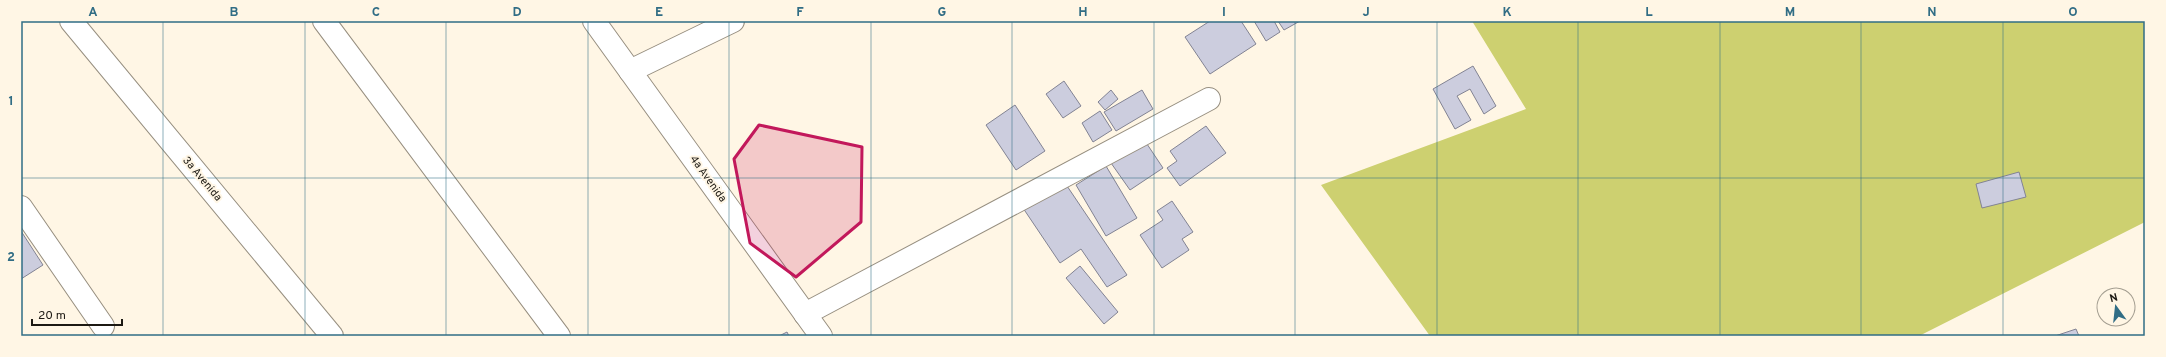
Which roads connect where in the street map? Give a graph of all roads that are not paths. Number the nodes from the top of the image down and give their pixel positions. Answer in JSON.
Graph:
{"nodes":[{"id":1,"x":71,"y":21,"type":"edge"},
{"id":2,"x":324,"y":21,"type":"edge"},
{"id":3,"x":594,"y":21,"type":"edge"},
{"id":4,"x":733,"y":21,"type":"edge"},
{"id":5,"x":630,"y":71,"type":"junction"},
{"id":6,"x":1209,"y":99,"type":"dead end"},
{"id":7,"x":21,"y":207,"type":"edge"},
{"id":8,"x":804,"y":314,"type":"junction"},
{"id":9,"x":104,"y":326,"type":"dead end"},
{"id":10,"x":332,"y":336,"type":"edge"},
{"id":11,"x":559,"y":336,"type":"edge"},
{"id":12,"x":821,"y":336,"type":"edge"}],
"edges":[{"from":1,"to":10,"type":"street","name":"3a Avenida"},
{"from":2,"to":11,"type":"street"},
{"from":3,"to":5,"type":"street","name":"4a Avenida"},
{"from":4,"to":5,"type":"street"},
{"from":5,"to":8,"type":"street","name":"4a Avenida"},
{"from":6,"to":8,"type":"street"},
{"from":7,"to":9,"type":"street"},
{"from":8,"to":12,"type":"street","name":"4a Avenida"}]}
